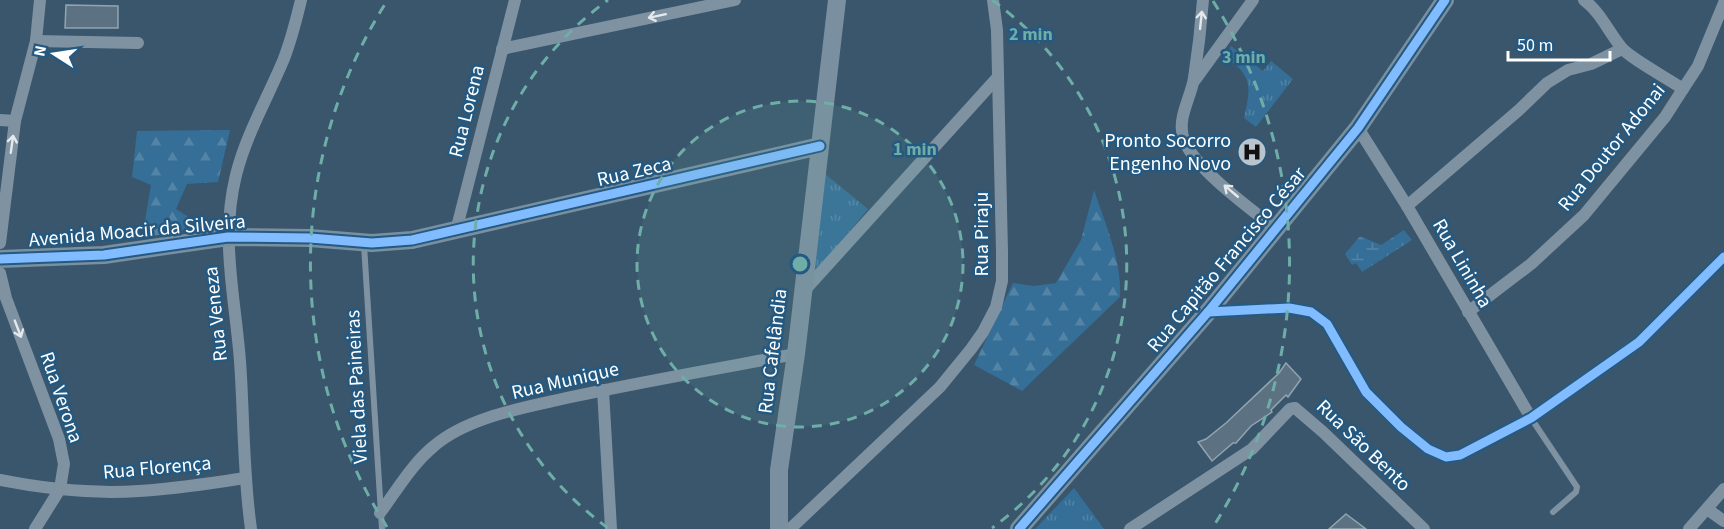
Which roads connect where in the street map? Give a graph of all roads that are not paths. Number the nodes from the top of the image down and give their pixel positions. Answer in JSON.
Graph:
{"nodes":[{"id":1,"x":40,"y":0,"type":"edge"},
{"id":2,"x":301,"y":0,"type":"edge"},
{"id":3,"x":515,"y":0,"type":"edge"},
{"id":4,"x":735,"y":0,"type":"edge"},
{"id":5,"x":837,"y":0,"type":"edge"},
{"id":6,"x":993,"y":0,"type":"edge"},
{"id":7,"x":1203,"y":0,"type":"edge"},
{"id":8,"x":1253,"y":0,"type":"edge"},
{"id":9,"x":1445,"y":0,"type":"edge"},
{"id":10,"x":1591,"y":2,"type":"edge"},
{"id":11,"x":1724,"y":3,"type":"edge"},
{"id":12,"x":691,"y":5,"type":"edge"},
{"id":13,"x":36,"y":42,"type":"junction"},
{"id":14,"x":138,"y":43,"type":"dead end"},
{"id":15,"x":502,"y":49,"type":"junction"},
{"id":16,"x":1622,"y":49,"type":"junction"},
{"id":17,"x":997,"y":78,"type":"junction"},
{"id":18,"x":1194,"y":81,"type":"junction"},
{"id":19,"x":1683,"y":89,"type":"junction"},
{"id":20,"x":0,"y":120,"type":"edge"},
{"id":21,"x":15,"y":121,"type":"junction"},
{"id":22,"x":1358,"y":128,"type":"junction"},
{"id":23,"x":820,"y":146,"type":"junction"},
{"id":24,"x":1407,"y":206,"type":"junction"},
{"id":25,"x":1276,"y":229,"type":"junction"},
{"id":26,"x":456,"y":231,"type":"junction"},
{"id":27,"x":228,"y":237,"type":"junction"},
{"id":28,"x":364,"y":242,"type":"junction"},
{"id":29,"x":0,"y":243,"type":"edge"},
{"id":30,"x":1724,"y":257,"type":"edge"},
{"id":31,"x":0,"y":259,"type":"edge"},
{"id":32,"x":0,"y":273,"type":"edge"},
{"id":33,"x":803,"y":292,"type":"junction"},
{"id":34,"x":1208,"y":312,"type":"junction"},
{"id":35,"x":1468,"y":312,"type":"junction"},
{"id":36,"x":795,"y":354,"type":"junction"},
{"id":37,"x":603,"y":390,"type":"junction"},
{"id":38,"x":1531,"y":418,"type":"junction"},
{"id":39,"x":246,"y":478,"type":"junction"},
{"id":40,"x":0,"y":480,"type":"edge"},
{"id":41,"x":60,"y":489,"type":"junction"},
{"id":42,"x":1724,"y":489,"type":"edge"},
{"id":43,"x":1707,"y":509,"type":"junction"},
{"id":44,"x":1553,"y":512,"type":"dead end"},
{"id":45,"x":380,"y":513,"type":"junction"},
{"id":46,"x":1724,"y":521,"type":"edge"},
{"id":47,"x":35,"y":529,"type":"edge"},
{"id":48,"x":251,"y":529,"type":"edge"},
{"id":49,"x":382,"y":529,"type":"edge"},
{"id":50,"x":611,"y":529,"type":"edge"},
{"id":51,"x":779,"y":529,"type":"edge"},
{"id":52,"x":790,"y":529,"type":"edge"},
{"id":53,"x":1019,"y":529,"type":"edge"},
{"id":54,"x":1130,"y":529,"type":"edge"},
{"id":55,"x":1424,"y":529,"type":"edge"},
{"id":56,"x":1689,"y":529,"type":"edge"}],
"edges":[{"from":1,"to":13,"type":"street"},
{"from":2,"to":27,"type":"street","name":"Rua Veneza"},
{"from":3,"to":15,"type":"street","name":"Rua Lorena"},
{"from":4,"to":12,"type":"street"},
{"from":5,"to":23,"type":"street","name":"Rua Cafelândia"},
{"from":6,"to":17,"type":"street","name":"Rua Piraju"},
{"from":18,"to":7,"type":"street","one_way":true},
{"from":8,"to":18,"type":"street"},
{"from":9,"to":22,"type":"street","name":"Rua Capitão Francisco César"},
{"from":10,"to":16,"type":"street"},
{"from":11,"to":19,"type":"street","name":"Rua Doutor Adonai"},
{"from":12,"to":15,"type":"street","one_way":true},
{"from":13,"to":14,"type":"street"},
{"from":13,"to":21,"type":"street"},
{"from":15,"to":26,"type":"street","name":"Rua Lorena"},
{"from":16,"to":19,"type":"street"},
{"from":16,"to":24,"type":"street"},
{"from":17,"to":33,"type":"street"},
{"from":17,"to":52,"type":"street","name":"Rua Piraju"},
{"from":25,"to":18,"type":"street","one_way":true},
{"from":19,"to":35,"type":"street","name":"Rua Doutor Adonai"},
{"from":20,"to":21,"type":"street"},
{"from":29,"to":21,"type":"street","one_way":true},
{"from":22,"to":24,"type":"street","name":"Rua Lininha"},
{"from":22,"to":25,"type":"street","name":"Rua Capitão Francisco César"},
{"from":23,"to":26,"type":"street","name":"Rua Zeca"},
{"from":23,"to":33,"type":"street","name":"Rua Cafelândia"},
{"from":24,"to":35,"type":"street","name":"Rua Lininha"},
{"from":25,"to":34,"type":"street","name":"Rua Capitão Francisco César"},
{"from":26,"to":28,"type":"street","name":"Avenida Moacir da Silveira"},
{"from":27,"to":28,"type":"street","name":"Avenida Moacir da Silveira"},
{"from":27,"to":31,"type":"street","name":"Avenida Moacir da Silveira"},
{"from":27,"to":39,"type":"street","name":"Rua Veneza"},
{"from":28,"to":45,"type":"lane","name":"Viela das Paineiras"},
{"from":30,"to":38,"type":"street"},
{"from":32,"to":41,"type":"street","name":"Rua Verona","one_way":true},
{"from":33,"to":36,"type":"street","name":"Rua Cafelândia"},
{"from":34,"to":38,"type":"street"},
{"from":34,"to":53,"type":"street","name":"Rua Capitão Francisco César"},
{"from":35,"to":38,"type":"street","name":"Rua Lininha"},
{"from":36,"to":37,"type":"street","name":"Rua Munique"},
{"from":36,"to":51,"type":"street","name":"Rua Cafelândia"},
{"from":37,"to":45,"type":"street","name":"Rua Munique"},
{"from":37,"to":50,"type":"street"},
{"from":38,"to":44,"type":"lane"},
{"from":39,"to":41,"type":"street","name":"Rua Florença"},
{"from":39,"to":48,"type":"street","name":"Rua Veneza"},
{"from":40,"to":41,"type":"street","name":"Rua Florença"},
{"from":41,"to":47,"type":"street","name":"Rua Verona"},
{"from":42,"to":43,"type":"street"},
{"from":43,"to":46,"type":"street"},
{"from":43,"to":56,"type":"street"},
{"from":45,"to":49,"type":"lane","name":"Viela das Paineiras"},
{"from":54,"to":55,"type":"street","name":"Rua São Bento"}]}
